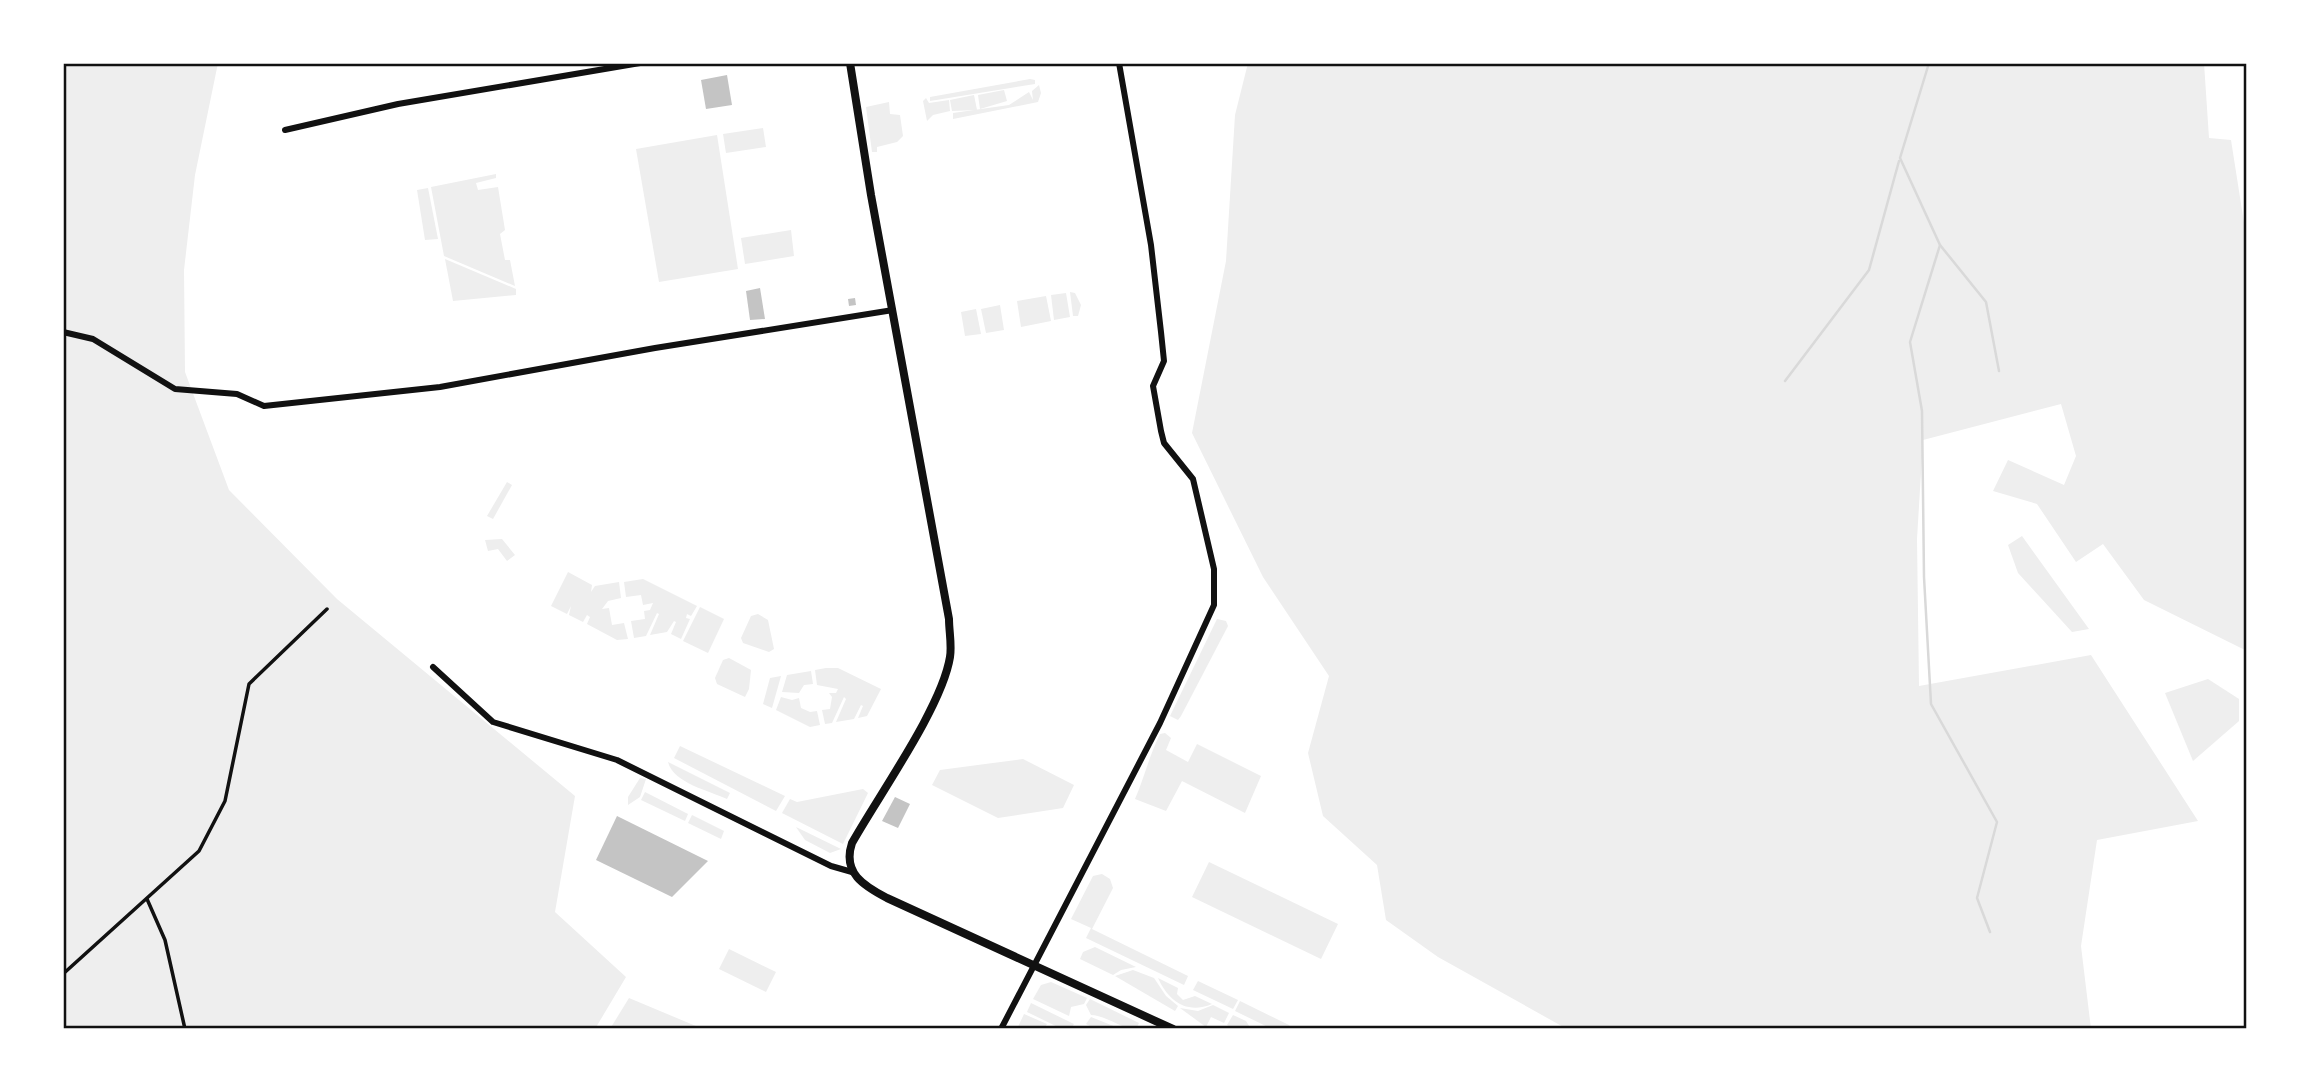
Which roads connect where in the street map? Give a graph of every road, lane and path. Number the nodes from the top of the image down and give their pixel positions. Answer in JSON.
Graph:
{"nodes":[{"id":1,"x":640,"y":63,"type":"edge"},
{"id":2,"x":850,"y":63,"type":"edge"},
{"id":3,"x":1119,"y":63,"type":"edge"},
{"id":4,"x":285,"y":130,"type":"dead end"},
{"id":5,"x":893,"y":310,"type":"junction"},
{"id":6,"x":63,"y":332,"type":"edge"},
{"id":7,"x":327,"y":609,"type":"dead end"},
{"id":8,"x":432,"y":667,"type":"dead end"},
{"id":9,"x":852,"y":872,"type":"junction"},
{"id":10,"x":147,"y":899,"type":"junction"},
{"id":11,"x":1036,"y":964,"type":"junction"},
{"id":12,"x":63,"y":974,"type":"edge"},
{"id":13,"x":185,"y":1029,"type":"edge"},
{"id":14,"x":1001,"y":1029,"type":"edge"},
{"id":15,"x":1173,"y":1029,"type":"edge"}],
"edges":[{"from":1,"to":4,"type":"street"},
{"from":2,"to":5,"type":"street"},
{"from":3,"to":11,"type":"street"},
{"from":5,"to":6,"type":"street"},
{"from":5,"to":9,"type":"street"},
{"from":7,"to":10,"type":"lane"},
{"from":8,"to":9,"type":"street"},
{"from":9,"to":11,"type":"street"},
{"from":10,"to":12,"type":"lane"},
{"from":10,"to":13,"type":"lane"},
{"from":11,"to":14,"type":"street"},
{"from":11,"to":15,"type":"street"}]}
